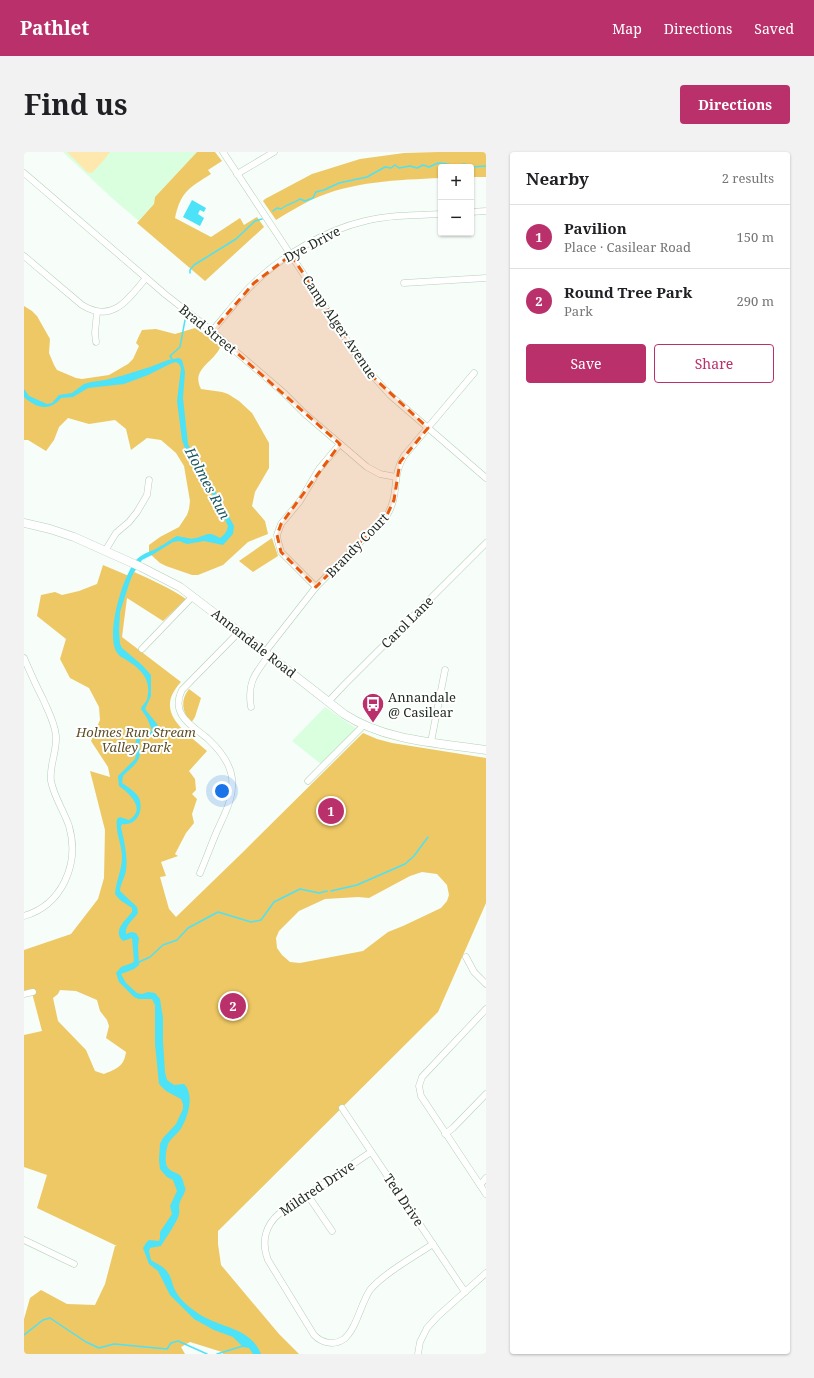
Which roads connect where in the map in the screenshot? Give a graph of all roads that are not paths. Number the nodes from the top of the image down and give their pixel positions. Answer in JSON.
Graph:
{"nodes":[{"id":1,"x":223,"y":152,"type":"edge"},
{"id":2,"x":274,"y":152,"type":"edge"},
{"id":3,"x":24,"y":173,"type":"edge"},
{"id":4,"x":237,"y":174,"type":"junction"},
{"id":5,"x":486,"y":211,"type":"edge"},
{"id":6,"x":474,"y":212,"type":"edge"},
{"id":7,"x":438,"y":214,"type":"edge"},
{"id":8,"x":291,"y":255,"type":"junction"},
{"id":9,"x":24,"y":256,"type":"edge"},
{"id":10,"x":146,"y":278,"type":"junction"},
{"id":11,"x":486,"y":278,"type":"edge"},
{"id":12,"x":404,"y":283,"type":"dead end"},
{"id":13,"x":97,"y":312,"type":"junction"},
{"id":14,"x":212,"y":331,"type":"junction"},
{"id":15,"x":96,"y":342,"type":"dead end"},
{"id":16,"x":474,"y":373,"type":"dead end"},
{"id":17,"x":428,"y":428,"type":"junction"},
{"id":18,"x":340,"y":444,"type":"junction"},
{"id":19,"x":396,"y":477,"type":"junction"},
{"id":20,"x":486,"y":478,"type":"edge"},
{"id":21,"x":149,"y":480,"type":"dead end"},
{"id":22,"x":24,"y":523,"type":"edge"},
{"id":23,"x":486,"y":543,"type":"edge"},
{"id":24,"x":105,"y":551,"type":"junction"},
{"id":25,"x":316,"y":587,"type":"junction"},
{"id":26,"x":193,"y":596,"type":"junction"},
{"id":27,"x":239,"y":632,"type":"junction"},
{"id":28,"x":142,"y":649,"type":"dead end"},
{"id":29,"x":267,"y":654,"type":"junction"},
{"id":30,"x":24,"y":658,"type":"edge"},
{"id":31,"x":445,"y":670,"type":"dead end"},
{"id":32,"x":328,"y":702,"type":"junction"},
{"id":33,"x":251,"y":706,"type":"dead end"},
{"id":34,"x":363,"y":726,"type":"junction"},
{"id":35,"x":431,"y":742,"type":"junction"},
{"id":36,"x":486,"y":750,"type":"edge"},
{"id":37,"x":308,"y":781,"type":"dead end"},
{"id":38,"x":200,"y":873,"type":"dead end"},
{"id":39,"x":25,"y":914,"type":"edge"},
{"id":40,"x":466,"y":957,"type":"dead end"},
{"id":41,"x":486,"y":984,"type":"edge"},
{"id":42,"x":33,"y":992,"type":"dead end"},
{"id":43,"x":24,"y":994,"type":"edge"},
{"id":44,"x":486,"y":1009,"type":"edge"},
{"id":45,"x":486,"y":1094,"type":"edge"},
{"id":46,"x":342,"y":1108,"type":"dead end"},
{"id":47,"x":446,"y":1134,"type":"junction"},
{"id":48,"x":371,"y":1152,"type":"junction"},
{"id":49,"x":486,"y":1178,"type":"edge"},
{"id":50,"x":480,"y":1185,"type":"junction"},
{"id":51,"x":307,"y":1194,"type":"junction"},
{"id":52,"x":486,"y":1194,"type":"edge"},
{"id":53,"x":332,"y":1231,"type":"dead end"},
{"id":54,"x":24,"y":1240,"type":"edge"},
{"id":55,"x":433,"y":1244,"type":"junction"},
{"id":56,"x":74,"y":1264,"type":"dead end"},
{"id":57,"x":486,"y":1273,"type":"edge"},
{"id":58,"x":465,"y":1292,"type":"junction"},
{"id":59,"x":418,"y":1354,"type":"edge"}],
"edges":[{"from":1,"to":4,"type":"street","name":"Camp Alger Avenue"},
{"from":2,"to":4,"type":"street"},
{"from":3,"to":10,"type":"street","name":"Brad Street"},
{"from":4,"to":8,"type":"street","name":"Camp Alger Avenue"},
{"from":5,"to":6,"type":"street"},
{"from":7,"to":8,"type":"street","name":"Dye Drive"},
{"from":8,"to":14,"type":"street","name":"Dye Drive"},
{"from":8,"to":17,"type":"street","name":"Camp Alger Avenue"},
{"from":9,"to":13,"type":"street"},
{"from":10,"to":13,"type":"street"},
{"from":10,"to":14,"type":"street","name":"Brad Street"},
{"from":11,"to":12,"type":"street"},
{"from":13,"to":15,"type":"street"},
{"from":14,"to":18,"type":"street","name":"Brad Street"},
{"from":16,"to":17,"type":"street","name":"Brandy Court"},
{"from":17,"to":19,"type":"street","name":"Brandy Court"},
{"from":17,"to":20,"type":"street","name":"Camp Alger Avenue"},
{"from":18,"to":19,"type":"street","name":"Brad Street"},
{"from":18,"to":25,"type":"street"},
{"from":19,"to":25,"type":"street","name":"Brandy Court"},
{"from":21,"to":24,"type":"street"},
{"from":22,"to":24,"type":"main road","name":"Annandale Road"},
{"from":23,"to":32,"type":"street","name":"Carol Lane"},
{"from":24,"to":26,"type":"main road","name":"Annandale Road"},
{"from":25,"to":29,"type":"street","name":"Brandy Court"},
{"from":26,"to":27,"type":"main road","name":"Annandale Road"},
{"from":26,"to":28,"type":"street"},
{"from":27,"to":29,"type":"main road","name":"Annandale Road"},
{"from":27,"to":38,"type":"street"},
{"from":29,"to":32,"type":"main road","name":"Annandale Road"},
{"from":29,"to":33,"type":"street","name":"Brandy Court"},
{"from":30,"to":39,"type":"street"},
{"from":31,"to":35,"type":"street"},
{"from":32,"to":34,"type":"main road","name":"Annandale Road"},
{"from":34,"to":35,"type":"main road","name":"Annandale Road"},
{"from":34,"to":37,"type":"street"},
{"from":35,"to":36,"type":"main road","name":"Annandale Road"},
{"from":40,"to":41,"type":"street"},
{"from":42,"to":43,"type":"street"},
{"from":44,"to":47,"type":"street"},
{"from":45,"to":47,"type":"street"},
{"from":46,"to":48,"type":"street","name":"Ted Drive"},
{"from":47,"to":50,"type":"street"},
{"from":48,"to":51,"type":"street","name":"Mildred Drive"},
{"from":48,"to":55,"type":"street","name":"Ted Drive"},
{"from":49,"to":50,"type":"street"},
{"from":50,"to":52,"type":"street"},
{"from":51,"to":53,"type":"street"},
{"from":51,"to":55,"type":"street","name":"Mildred Drive"},
{"from":54,"to":56,"type":"street"},
{"from":55,"to":58,"type":"street","name":"Ted Drive"},
{"from":57,"to":58,"type":"street"},
{"from":58,"to":59,"type":"street"}]}
